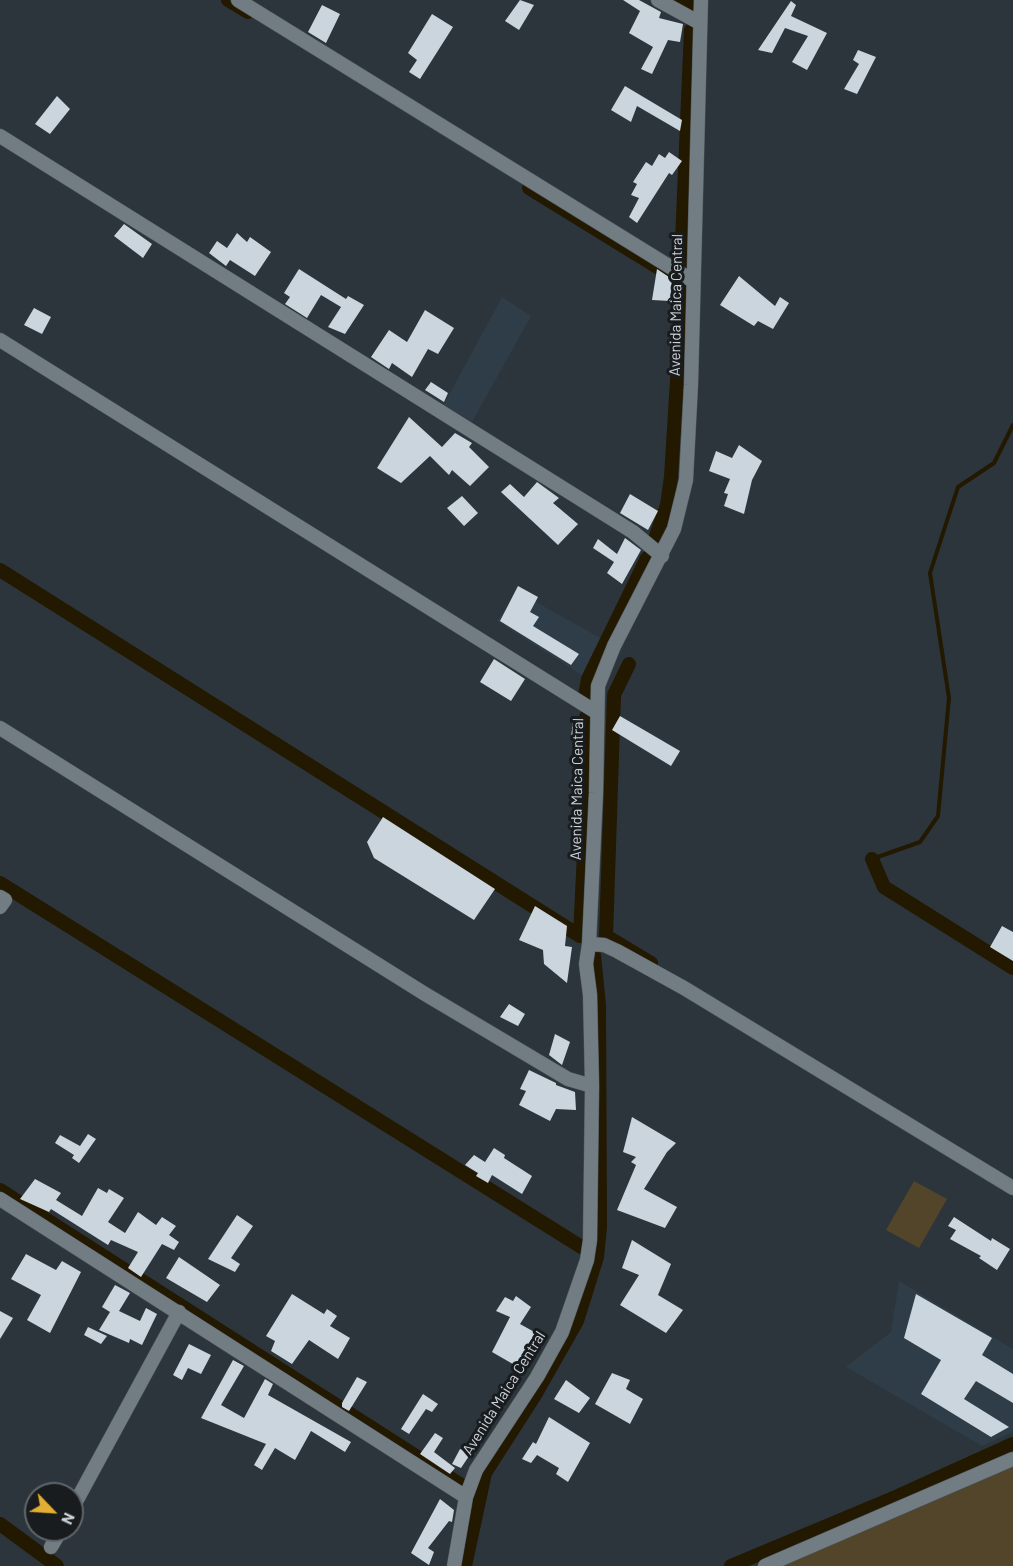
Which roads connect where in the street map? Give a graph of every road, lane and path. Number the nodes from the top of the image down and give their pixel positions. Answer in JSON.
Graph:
{"nodes":[{"id":1,"x":238,"y":0,"type":"edge"},
{"id":2,"x":658,"y":0,"type":"edge"},
{"id":3,"x":701,"y":0,"type":"edge"},
{"id":4,"x":699,"y":23,"type":"junction"},
{"id":5,"x":0,"y":136,"type":"edge"},
{"id":6,"x":693,"y":281,"type":"junction"},
{"id":7,"x":0,"y":340,"type":"edge"},
{"id":8,"x":662,"y":556,"type":"junction"},
{"id":9,"x":596,"y":712,"type":"junction"},
{"id":10,"x":0,"y":728,"type":"edge"},
{"id":11,"x":0,"y":897,"type":"edge"},
{"id":12,"x":0,"y":907,"type":"edge"},
{"id":13,"x":589,"y":944,"type":"junction"},
{"id":14,"x":592,"y":1086,"type":"junction"},
{"id":15,"x":1013,"y":1188,"type":"edge"},
{"id":16,"x":0,"y":1199,"type":"edge"},
{"id":17,"x":179,"y":1312,"type":"junction"},
{"id":18,"x":1013,"y":1459,"type":"edge"},
{"id":19,"x":84,"y":1487,"type":"edge"},
{"id":20,"x":466,"y":1497,"type":"junction"},
{"id":21,"x":54,"y":1542,"type":"edge"},
{"id":22,"x":51,"y":1547,"type":"dead end"},
{"id":23,"x":454,"y":1566,"type":"edge"},
{"id":24,"x":765,"y":1566,"type":"edge"}],
"edges":[{"from":1,"to":6,"type":"street"},
{"from":2,"to":4,"type":"street"},
{"from":3,"to":4,"type":"street","name":"Avenida Maica Central"},
{"from":4,"to":6,"type":"street","name":"Avenida Maica Central"},
{"from":5,"to":8,"type":"street"},
{"from":6,"to":8,"type":"street","name":"Avenida Maica Central"},
{"from":7,"to":9,"type":"street"},
{"from":8,"to":9,"type":"street","name":"Avenida Maica Central"},
{"from":9,"to":13,"type":"street","name":"Avenida Maica Central"},
{"from":10,"to":14,"type":"street"},
{"from":11,"to":12,"type":"street"},
{"from":13,"to":14,"type":"street","name":"Avenida Maica Central"},
{"from":13,"to":15,"type":"street"},
{"from":14,"to":20,"type":"street","name":"Avenida Maica Central"},
{"from":16,"to":17,"type":"street"},
{"from":17,"to":19,"type":"street"},
{"from":17,"to":20,"type":"street"},
{"from":18,"to":24,"type":"street"},
{"from":20,"to":23,"type":"street","name":"Avenida Maica Central"},
{"from":21,"to":22,"type":"street"}]}
